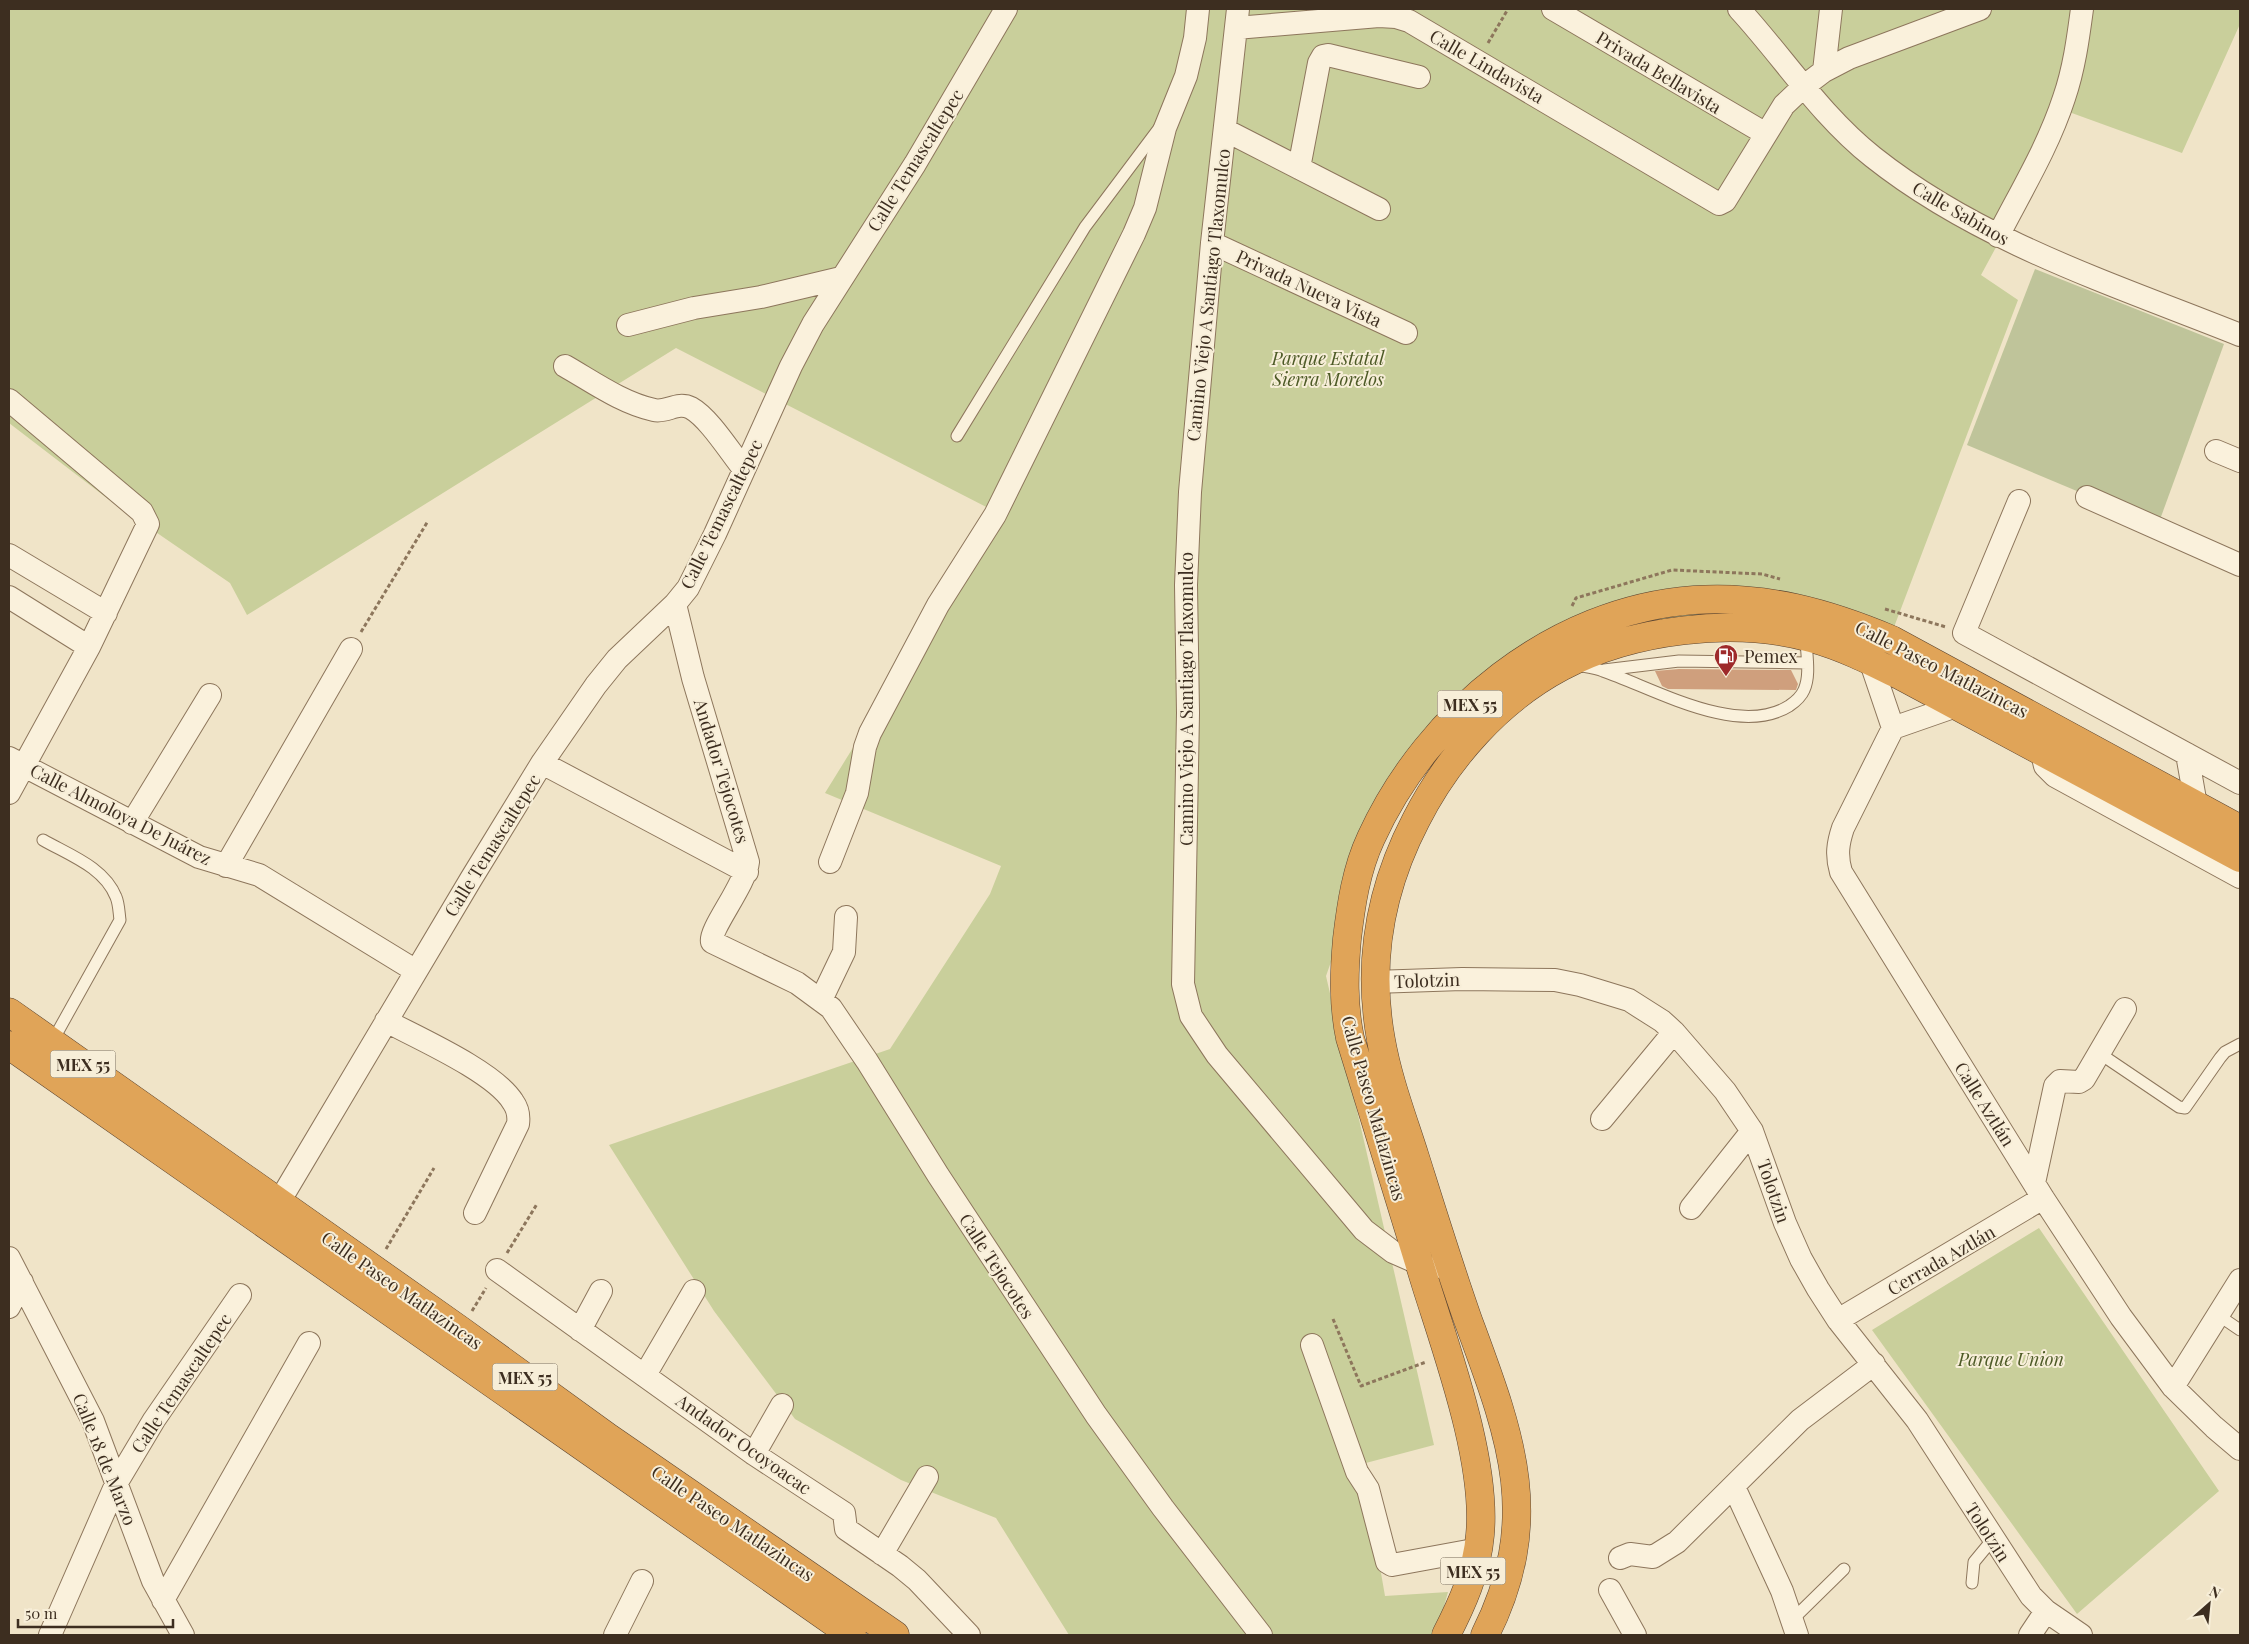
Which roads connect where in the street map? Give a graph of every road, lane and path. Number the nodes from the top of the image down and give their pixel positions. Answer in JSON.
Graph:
{"nodes":[{"id":1,"x":1006,"y":9,"type":"edge"},
{"id":2,"x":1198,"y":9,"type":"edge"},
{"id":3,"x":1508,"y":9,"type":"edge"},
{"id":4,"x":1553,"y":9,"type":"edge"},
{"id":5,"x":1739,"y":9,"type":"edge"},
{"id":6,"x":1831,"y":9,"type":"edge"},
{"id":7,"x":1980,"y":9,"type":"edge"},
{"id":8,"x":2082,"y":9,"type":"edge"},
{"id":9,"x":1237,"y":19,"type":"edge"},
{"id":10,"x":1479,"y":60,"type":"junction"},
{"id":11,"x":1824,"y":71,"type":"junction"},
{"id":12,"x":1419,"y":77,"type":"dead end"},
{"id":13,"x":1802,"y":87,"type":"junction"},
{"id":14,"x":1172,"y":110,"type":"junction"},
{"id":15,"x":1225,"y":130,"type":"junction"},
{"id":16,"x":1766,"y":134,"type":"junction"},
{"id":17,"x":1299,"y":168,"type":"junction"},
{"id":18,"x":1379,"y":209,"type":"dead end"},
{"id":19,"x":1998,"y":236,"type":"junction"},
{"id":20,"x":1212,"y":242,"type":"junction"},
{"id":21,"x":841,"y":278,"type":"junction"},
{"id":22,"x":628,"y":325,"type":"dead end"},
{"id":23,"x":1406,"y":333,"type":"dead end"},
{"id":24,"x":2240,"y":335,"type":"edge"},
{"id":25,"x":565,"y":366,"type":"dead end"},
{"id":26,"x":9,"y":400,"type":"edge"},
{"id":27,"x":957,"y":436,"type":"dead end"},
{"id":28,"x":2216,"y":451,"type":"dead end"},
{"id":29,"x":2240,"y":461,"type":"edge"},
{"id":30,"x":743,"y":468,"type":"junction"},
{"id":31,"x":2087,"y":497,"type":"dead end"},
{"id":32,"x":2019,"y":501,"type":"dead end"},
{"id":33,"x":428,"y":521,"type":"dead end"},
{"id":34,"x":9,"y":555,"type":"edge"},
{"id":35,"x":2240,"y":565,"type":"edge"},
{"id":36,"x":9,"y":597,"type":"edge"},
{"id":37,"x":675,"y":604,"type":"junction"},
{"id":38,"x":106,"y":613,"type":"junction"},
{"id":39,"x":88,"y":647,"type":"junction"},
{"id":40,"x":351,"y":649,"type":"joint"},
{"id":41,"x":1806,"y":650,"type":"junction"},
{"id":42,"x":1870,"y":660,"type":"junction"},
{"id":43,"x":1568,"y":663,"type":"junction"},
{"id":44,"x":1602,"y":670,"type":"junction"},
{"id":45,"x":210,"y":695,"type":"dead end"},
{"id":46,"x":1959,"y":705,"type":"junction"},
{"id":47,"x":1894,"y":728,"type":"junction"},
{"id":48,"x":2041,"y":749,"type":"junction"},
{"id":49,"x":2187,"y":754,"type":"junction"},
{"id":50,"x":17,"y":762,"type":"edge"},
{"id":51,"x":542,"y":763,"type":"junction"},
{"id":52,"x":2240,"y":783,"type":"edge"},
{"id":53,"x":9,"y":793,"type":"edge"},
{"id":54,"x":2196,"y":804,"type":"junction"},
{"id":55,"x":132,"y":823,"type":"junction"},
{"id":56,"x":2240,"y":828,"type":"edge"},
{"id":57,"x":43,"y":840,"type":"dead end"},
{"id":58,"x":2240,"y":858,"type":"edge"},
{"id":59,"x":830,"y":862,"type":"dead end"},
{"id":60,"x":226,"y":866,"type":"junction"},
{"id":61,"x":747,"y":872,"type":"junction"},
{"id":62,"x":2240,"y":877,"type":"edge"},
{"id":63,"x":846,"y":917,"type":"dead end"},
{"id":64,"x":712,"y":932,"type":"joint"},
{"id":65,"x":416,"y":971,"type":"junction"},
{"id":66,"x":1374,"y":982,"type":"junction"},
{"id":67,"x":822,"y":1000,"type":"junction"},
{"id":68,"x":2125,"y":1009,"type":"dead end"},
{"id":69,"x":9,"y":1012,"type":"edge"},
{"id":70,"x":386,"y":1021,"type":"junction"},
{"id":71,"x":1674,"y":1032,"type":"junction"},
{"id":72,"x":52,"y":1042,"type":"junction"},
{"id":73,"x":2240,"y":1044,"type":"edge"},
{"id":74,"x":9,"y":1045,"type":"edge"},
{"id":75,"x":2099,"y":1053,"type":"junction"},
{"id":76,"x":1602,"y":1119,"type":"dead end"},
{"id":77,"x":1752,"y":1131,"type":"junction"},
{"id":78,"x":434,"y":1168,"type":"dead end"},
{"id":79,"x":2038,"y":1190,"type":"junction"},
{"id":80,"x":279,"y":1202,"type":"junction"},
{"id":81,"x":1691,"y":1208,"type":"dead end"},
{"id":82,"x":475,"y":1213,"type":"dead end"},
{"id":83,"x":9,"y":1258,"type":"edge"},
{"id":84,"x":1420,"y":1265,"type":"junction"},
{"id":85,"x":373,"y":1270,"type":"junction"},
{"id":86,"x":497,"y":1270,"type":"dead end"},
{"id":87,"x":1452,"y":1274,"type":"junction"},
{"id":88,"x":2240,"y":1280,"type":"edge"},
{"id":89,"x":22,"y":1282,"type":"junction"},
{"id":90,"x":601,"y":1291,"type":"dead end"},
{"id":91,"x":694,"y":1291,"type":"dead end"},
{"id":92,"x":240,"y":1295,"type":"dead end"},
{"id":93,"x":9,"y":1307,"type":"edge"},
{"id":94,"x":2218,"y":1316,"type":"junction"},
{"id":95,"x":1333,"y":1319,"type":"dead end"},
{"id":96,"x":1838,"y":1320,"type":"junction"},
{"id":97,"x":580,"y":1330,"type":"junction"},
{"id":98,"x":2240,"y":1330,"type":"edge"},
{"id":99,"x":309,"y":1343,"type":"dead end"},
{"id":100,"x":1312,"y":1345,"type":"dead end"},
{"id":101,"x":1448,"y":1355,"type":"junction"},
{"id":102,"x":1874,"y":1364,"type":"junction"},
{"id":103,"x":645,"y":1375,"type":"junction"},
{"id":104,"x":2173,"y":1387,"type":"junction"},
{"id":105,"x":782,"y":1405,"type":"dead end"},
{"id":106,"x":2240,"y":1449,"type":"edge"},
{"id":107,"x":754,"y":1454,"type":"junction"},
{"id":108,"x":927,"y":1477,"type":"dead end"},
{"id":109,"x":117,"y":1482,"type":"junction"},
{"id":110,"x":1734,"y":1487,"type":"junction"},
{"id":111,"x":1993,"y":1539,"type":"junction"},
{"id":112,"x":1478,"y":1548,"type":"junction"},
{"id":113,"x":882,"y":1554,"type":"junction"},
{"id":114,"x":1620,"y":1558,"type":"dead end"},
{"id":115,"x":1844,"y":1569,"type":"dead end"},
{"id":116,"x":642,"y":1581,"type":"dead end"},
{"id":117,"x":1972,"y":1583,"type":"dead end"},
{"id":118,"x":1610,"y":1590,"type":"dead end"},
{"id":119,"x":163,"y":1600,"type":"junction"},
{"id":120,"x":2046,"y":1612,"type":"junction"},
{"id":121,"x":1794,"y":1628,"type":"edge"},
{"id":122,"x":50,"y":1635,"type":"edge"},
{"id":123,"x":183,"y":1635,"type":"edge"},
{"id":124,"x":615,"y":1635,"type":"edge"},
{"id":125,"x":852,"y":1635,"type":"edge"},
{"id":126,"x":895,"y":1635,"type":"edge"},
{"id":127,"x":969,"y":1635,"type":"edge"},
{"id":128,"x":1261,"y":1635,"type":"edge"},
{"id":129,"x":1446,"y":1635,"type":"edge"},
{"id":130,"x":1485,"y":1635,"type":"edge"},
{"id":131,"x":1635,"y":1635,"type":"edge"},
{"id":132,"x":2030,"y":1635,"type":"edge"},
{"id":133,"x":2081,"y":1635,"type":"edge"}],
"edges":[{"from":1,"to":21,"type":"street","name":"Calle Temascaltepec"},
{"from":2,"to":14,"type":"street"},
{"from":3,"to":10,"type":"path"},
{"from":4,"to":16,"type":"street","name":"Privada Bellavista"},
{"from":5,"to":13,"type":"street","name":"Calle Sabinos"},
{"from":6,"to":11,"type":"street"},
{"from":7,"to":11,"type":"street"},
{"from":8,"to":19,"type":"street"},
{"from":9,"to":10,"type":"street","name":"Calle Lindavista"},
{"from":9,"to":15,"type":"street","name":"Camino Viejo A Santiago Tlaxomulco"},
{"from":10,"to":16,"type":"street","name":"Calle Lindavista"},
{"from":11,"to":13,"type":"street"},
{"from":12,"to":17,"type":"street"},
{"from":13,"to":16,"type":"street"},
{"from":13,"to":19,"type":"street","name":"Calle Sabinos"},
{"from":14,"to":27,"type":"lane"},
{"from":14,"to":59,"type":"street"},
{"from":15,"to":17,"type":"street"},
{"from":15,"to":20,"type":"street","name":"Camino Viejo A Santiago Tlaxomulco"},
{"from":17,"to":18,"type":"street"},
{"from":19,"to":24,"type":"street","name":"Calle Sabinos"},
{"from":20,"to":23,"type":"street","name":"Privada Nueva Vista"},
{"from":20,"to":84,"type":"street","name":"Camino Viejo A Santiago Tlaxomulco"},
{"from":21,"to":22,"type":"street"},
{"from":21,"to":30,"type":"street","name":"Calle Temascaltepec"},
{"from":25,"to":30,"type":"street"},
{"from":26,"to":38,"type":"street"},
{"from":28,"to":29,"type":"street"},
{"from":30,"to":37,"type":"street","name":"Calle Temascaltepec"},
{"from":31,"to":35,"type":"street"},
{"from":32,"to":49,"type":"street"},
{"from":33,"to":40,"type":"path"},
{"from":34,"to":38,"type":"street"},
{"from":36,"to":39,"type":"street"},
{"from":37,"to":51,"type":"street","name":"Calle Temascaltepec"},
{"from":37,"to":61,"type":"street","name":"Andador Tejocotes"},
{"from":38,"to":39,"type":"street"},
{"from":39,"to":50,"type":"street"},
{"from":40,"to":60,"type":"street"},
{"from":41,"to":42,"type":"highway","name":"Calle Paseo Matlazincas","number":"MEX 55"},
{"from":41,"to":43,"type":"highway","name":"Calle Paseo Matlazincas","number":"MEX 55"},
{"from":41,"to":44,"type":"lane"},
{"from":41,"to":44,"type":"lane"},
{"from":42,"to":46,"type":"highway","name":"Calle Paseo Matlazincas","number":"MEX 55"},
{"from":42,"to":47,"type":"street"},
{"from":43,"to":44,"type":"lane"},
{"from":43,"to":66,"type":"highway","name":"Calle Paseo Matlazincas","number":"MEX 55"},
{"from":45,"to":55,"type":"street"},
{"from":46,"to":47,"type":"street"},
{"from":46,"to":48,"type":"highway","name":"Calle Paseo Matlazincas","number":"MEX 55"},
{"from":47,"to":79,"type":"street","name":"Calle Aztlán"},
{"from":48,"to":58,"type":"highway","name":"Calle Paseo Matlazincas","number":"MEX 55"},
{"from":48,"to":62,"type":"street"},
{"from":49,"to":52,"type":"street"},
{"from":49,"to":54,"type":"street"},
{"from":50,"to":53,"type":"street"},
{"from":50,"to":55,"type":"street","name":"Calle Almoloya De Juárez"},
{"from":51,"to":61,"type":"street"},
{"from":51,"to":65,"type":"street","name":"Calle Temascaltepec"},
{"from":54,"to":56,"type":"highway","name":"Calle Paseo Matlazincas","number":"MEX 55"},
{"from":54,"to":84,"type":"highway","name":"Calle Paseo Matlazincas","number":"MEX 55"},
{"from":55,"to":60,"type":"street","name":"Calle Almoloya De Juárez"},
{"from":57,"to":72,"type":"lane"},
{"from":60,"to":65,"type":"street","name":"Calle Almoloya De Juárez"},
{"from":61,"to":64,"type":"street","name":"Andador Tejocotes"},
{"from":63,"to":67,"type":"street"},
{"from":64,"to":67,"type":"street","name":"Calle Tejocotes"},
{"from":65,"to":70,"type":"street","name":"Calle Temascaltepec"},
{"from":66,"to":71,"type":"street","name":"Tolotzin"},
{"from":66,"to":87,"type":"highway","name":"Calle Paseo Matlazincas","number":"MEX 55"},
{"from":67,"to":128,"type":"street","name":"Calle Tejocotes"},
{"from":68,"to":75,"type":"street"},
{"from":69,"to":72,"type":"highway","name":"Calle Paseo Matlazincas","number":"MEX 55"},
{"from":70,"to":80,"type":"street","name":"Calle Temascaltepec"},
{"from":70,"to":82,"type":"street"},
{"from":71,"to":76,"type":"street"},
{"from":71,"to":77,"type":"street","name":"Tolotzin"},
{"from":72,"to":80,"type":"highway","name":"Calle Paseo Matlazincas","number":"MEX 55"},
{"from":73,"to":75,"type":"lane"},
{"from":74,"to":125,"type":"highway","name":"Calle Paseo Matlazincas","number":"MEX 55"},
{"from":75,"to":79,"type":"street"},
{"from":77,"to":81,"type":"street"},
{"from":77,"to":96,"type":"street","name":"Tolotzin"},
{"from":78,"to":85,"type":"path"},
{"from":79,"to":96,"type":"street","name":"Cerrada Aztlán"},
{"from":79,"to":104,"type":"street","name":"Calle Aztlán"},
{"from":80,"to":85,"type":"highway","name":"Calle Paseo Matlazincas","number":"MEX 55"},
{"from":83,"to":89,"type":"street","name":"Calle 18 de Marzo"},
{"from":84,"to":87,"type":"street","name":"Camino Viejo A Santiago Tlaxomulco"},
{"from":84,"to":101,"type":"highway","name":"Calle Paseo Matlazincas","number":"MEX 55"},
{"from":85,"to":126,"type":"highway","name":"Calle Paseo Matlazincas","number":"MEX 55"},
{"from":86,"to":97,"type":"street","name":"Andador Ocoyoacac"},
{"from":87,"to":130,"type":"highway","name":"Calle Paseo Matlazincas","number":"MEX 55"},
{"from":88,"to":94,"type":"street"},
{"from":89,"to":93,"type":"street"},
{"from":89,"to":109,"type":"street","name":"Calle 18 de Marzo"},
{"from":90,"to":97,"type":"street"},
{"from":91,"to":103,"type":"street"},
{"from":92,"to":109,"type":"street","name":"Calle Temascaltepec"},
{"from":94,"to":98,"type":"lane"},
{"from":94,"to":104,"type":"street"},
{"from":95,"to":101,"type":"path"},
{"from":96,"to":102,"type":"street","name":"Tolotzin"},
{"from":97,"to":103,"type":"street","name":"Andador Ocoyoacac"},
{"from":99,"to":119,"type":"street"},
{"from":100,"to":112,"type":"street"},
{"from":101,"to":112,"type":"highway","name":"Calle Paseo Matlazincas","number":"MEX 55"},
{"from":102,"to":110,"type":"street"},
{"from":102,"to":111,"type":"street","name":"Tolotzin"},
{"from":103,"to":107,"type":"street","name":"Andador Ocoyoacac"},
{"from":104,"to":106,"type":"street","name":"Calle Aztlán"},
{"from":105,"to":107,"type":"street"},
{"from":107,"to":113,"type":"street","name":"Andador Ocoyoacac"},
{"from":108,"to":113,"type":"street"},
{"from":109,"to":119,"type":"street","name":"Calle 18 de Marzo"},
{"from":109,"to":122,"type":"street","name":"Calle Temascaltepec"},
{"from":110,"to":114,"type":"street"},
{"from":110,"to":121,"type":"street"},
{"from":111,"to":117,"type":"lane"},
{"from":111,"to":120,"type":"street","name":"Tolotzin"},
{"from":112,"to":129,"type":"highway","name":"Calle Paseo Matlazincas","number":"MEX 55"},
{"from":113,"to":127,"type":"street","name":"Andador Ocoyoacac"},
{"from":115,"to":121,"type":"lane"},
{"from":116,"to":124,"type":"street"},
{"from":118,"to":131,"type":"street"},
{"from":119,"to":123,"type":"street","name":"Calle 18 de Marzo"},
{"from":120,"to":132,"type":"street"},
{"from":120,"to":133,"type":"street","name":"Tolotzin"}]}
